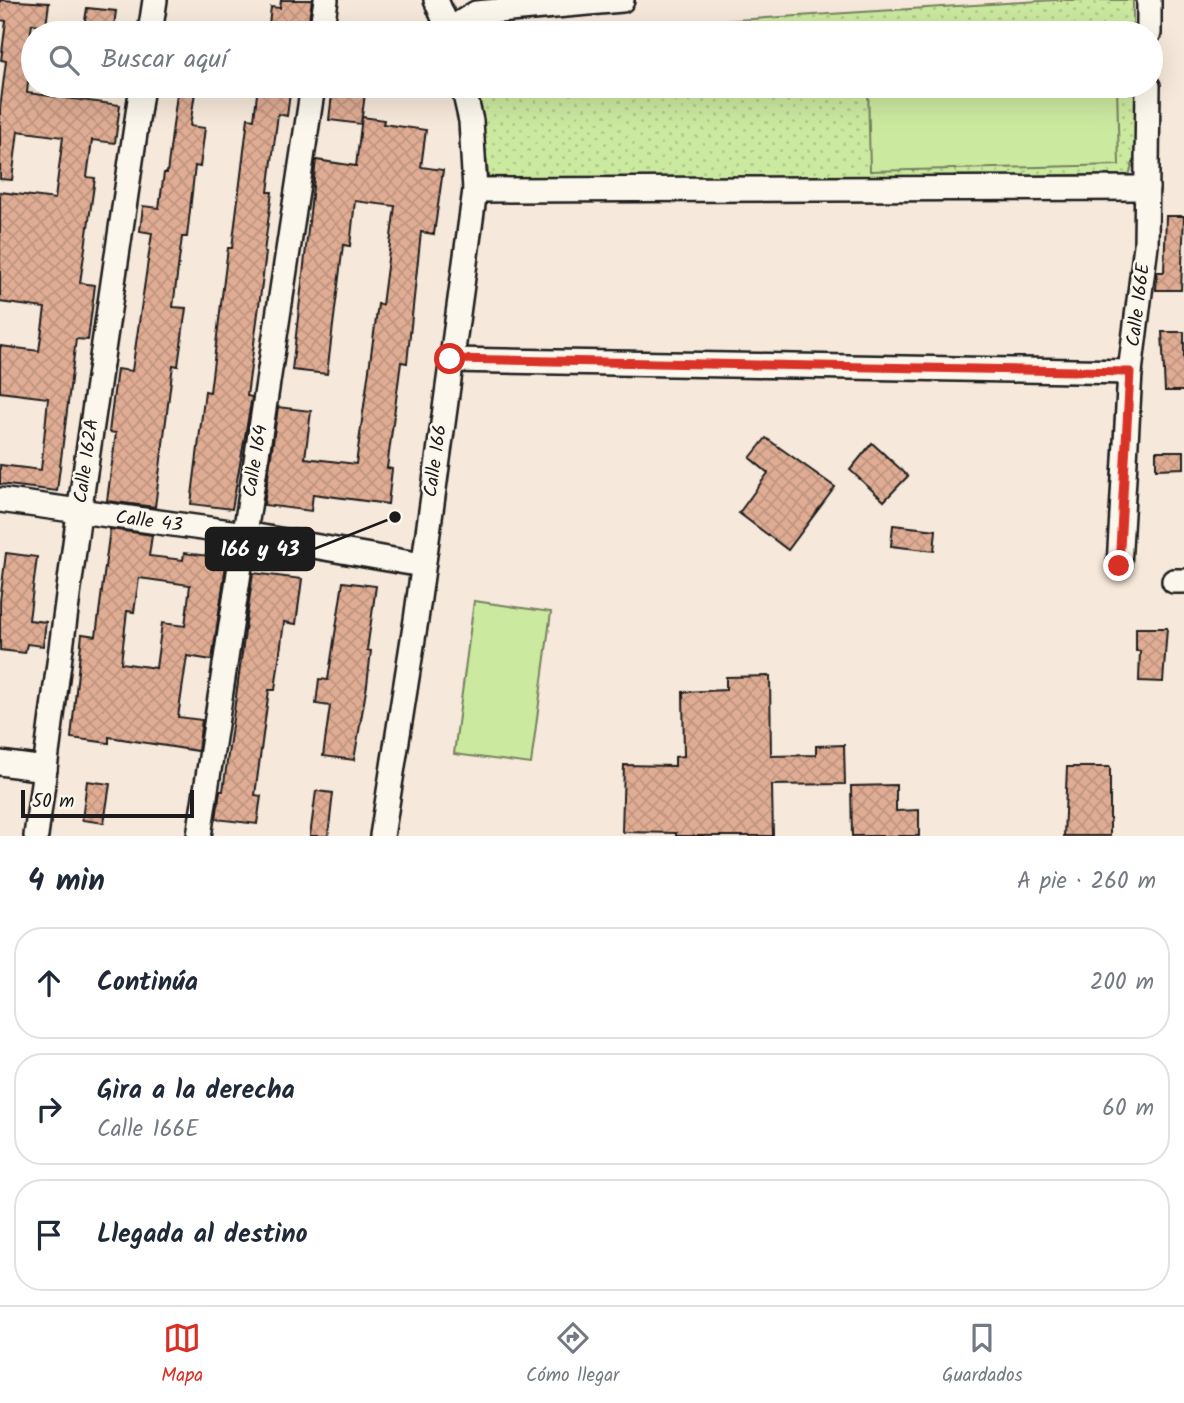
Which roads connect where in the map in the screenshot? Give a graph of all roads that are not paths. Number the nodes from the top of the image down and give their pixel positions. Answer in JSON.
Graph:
{"nodes":[{"id":1,"x":155,"y":0,"type":"edge"},
{"id":2,"x":326,"y":0,"type":"edge"},
{"id":3,"x":436,"y":0,"type":"edge"},
{"id":4,"x":608,"y":0,"type":"edge"},
{"id":5,"x":622,"y":0,"type":"edge"},
{"id":6,"x":1149,"y":0,"type":"edge"},
{"id":7,"x":152,"y":21,"type":"edge"},
{"id":8,"x":323,"y":21,"type":"edge"},
{"id":9,"x":445,"y":21,"type":"edge"},
{"id":10,"x":465,"y":21,"type":"edge"},
{"id":11,"x":1149,"y":21,"type":"edge"},
{"id":12,"x":140,"y":98,"type":"edge"},
{"id":13,"x":311,"y":98,"type":"edge"},
{"id":14,"x":466,"y":98,"type":"edge"},
{"id":15,"x":1148,"y":98,"type":"edge"},
{"id":16,"x":1147,"y":188,"type":"junction"},
{"id":17,"x":475,"y":190,"type":"junction"},
{"id":18,"x":450,"y":359,"type":"junction"},
{"id":19,"x":1130,"y":372,"type":"junction"},
{"id":20,"x":0,"y":500,"type":"edge"},
{"id":21,"x":79,"y":513,"type":"junction"},
{"id":22,"x":245,"y":534,"type":"junction"},
{"id":23,"x":422,"y":565,"type":"junction"},
{"id":24,"x":1119,"y":566,"type":"dead end"},
{"id":25,"x":0,"y":763,"type":"edge"},
{"id":26,"x":45,"y":769,"type":"junction"},
{"id":27,"x":36,"y":836,"type":"edge"},
{"id":28,"x":199,"y":836,"type":"edge"},
{"id":29,"x":382,"y":836,"type":"edge"}],
"edges":[{"from":1,"to":7,"type":"street"},
{"from":2,"to":8,"type":"street"},
{"from":3,"to":9,"type":"street"},
{"from":4,"to":5,"type":"street"},
{"from":4,"to":10,"type":"street"},
{"from":6,"to":11,"type":"street"},
{"from":12,"to":21,"type":"street","name":"Calle 162A"},
{"from":13,"to":22,"type":"street","name":"Calle 164"},
{"from":14,"to":17,"type":"street","name":"Calle 166"},
{"from":15,"to":16,"type":"street","name":"Calle 166E"},
{"from":16,"to":17,"type":"street"},
{"from":16,"to":19,"type":"street","name":"Calle 166E"},
{"from":17,"to":18,"type":"street","name":"Calle 166"},
{"from":18,"to":19,"type":"street"},
{"from":18,"to":23,"type":"street","name":"Calle 166"},
{"from":19,"to":24,"type":"street","name":"Calle 166E"},
{"from":20,"to":21,"type":"street","name":"Calle 43"},
{"from":21,"to":22,"type":"street","name":"Calle 43"},
{"from":21,"to":26,"type":"street","name":"Calle 162A"},
{"from":22,"to":23,"type":"street","name":"Calle 43"},
{"from":22,"to":28,"type":"street","name":"Calle 164"},
{"from":23,"to":29,"type":"street","name":"Calle 166"},
{"from":25,"to":26,"type":"street"},
{"from":26,"to":27,"type":"street","name":"Calle 162A"}]}
